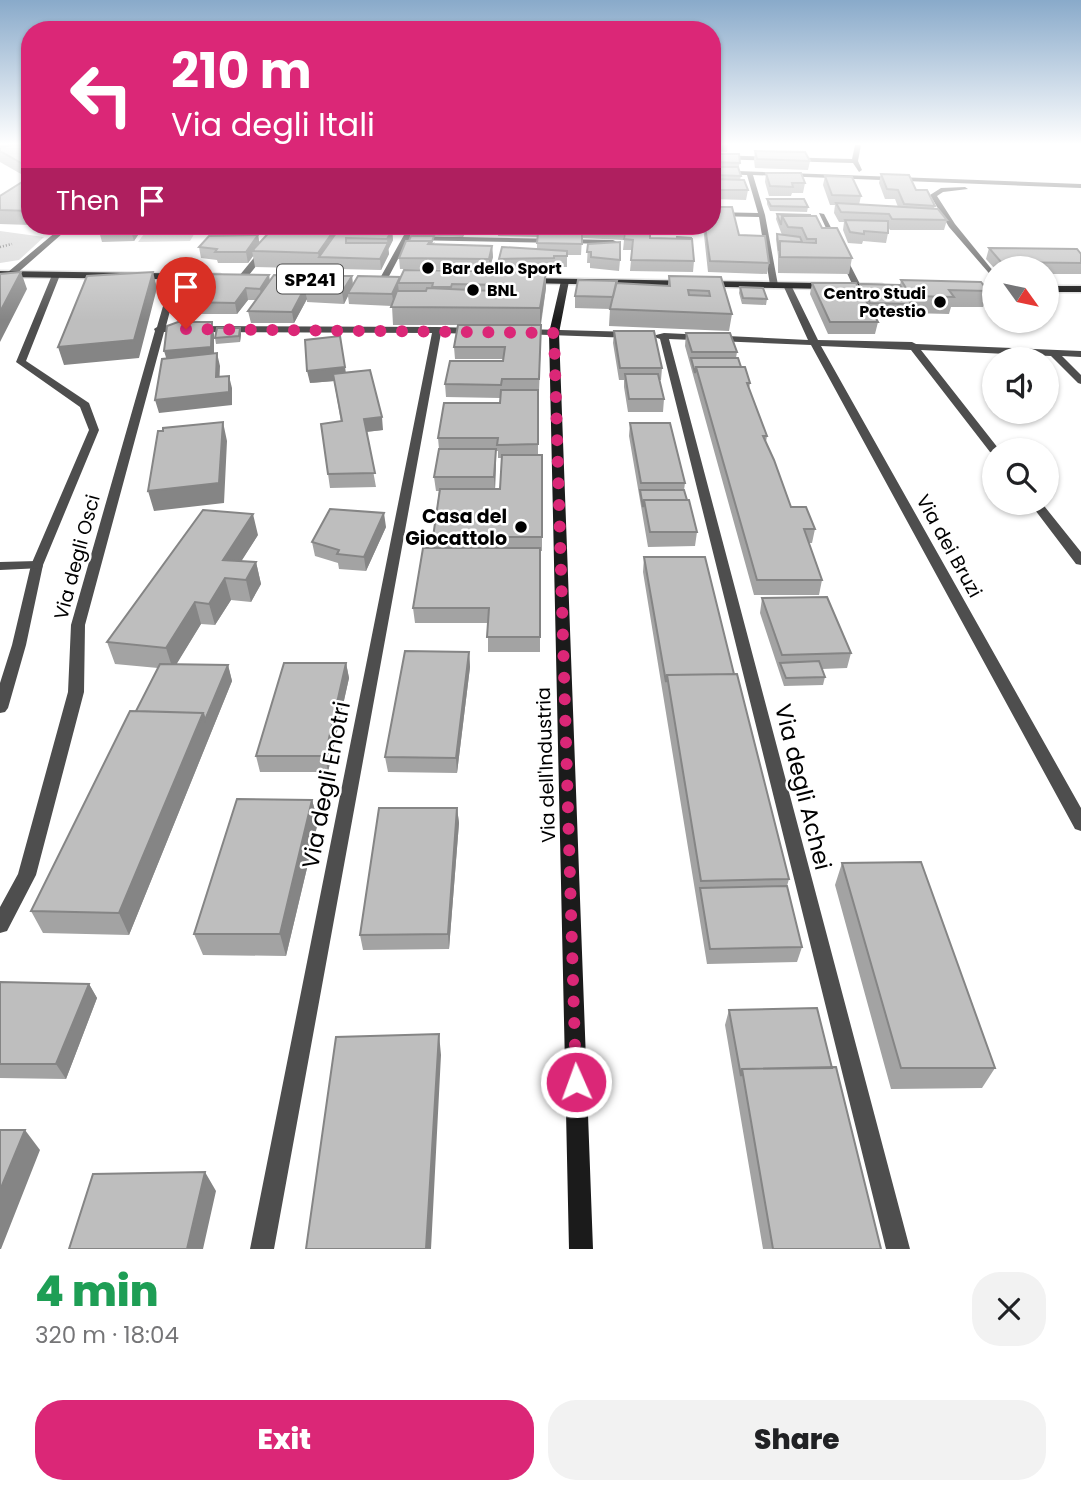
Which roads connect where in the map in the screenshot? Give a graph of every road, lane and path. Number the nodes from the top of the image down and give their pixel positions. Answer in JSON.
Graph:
{"nodes":[{"id":1,"x":758,"y":203,"type":"edge"},
{"id":2,"x":938,"y":203,"type":"edge"},
{"id":3,"x":721,"y":214,"type":"edge"},
{"id":4,"x":821,"y":214,"type":"dead end"},
{"id":5,"x":762,"y":215,"type":"junction"},
{"id":6,"x":56,"y":235,"type":"edge"},
{"id":7,"x":277,"y":235,"type":"edge"},
{"id":8,"x":407,"y":235,"type":"edge"},
{"id":9,"x":405,"y":238,"type":"junction"},
{"id":10,"x":613,"y":242,"type":"edge"},
{"id":11,"x":982,"y":262,"type":"edge"},
{"id":12,"x":6,"y":274,"type":"edge"},
{"id":13,"x":56,"y":275,"type":"junction"},
{"id":14,"x":175,"y":276,"type":"junction"},
{"id":15,"x":242,"y":278,"type":"junction"},
{"id":16,"x":254,"y":278,"type":"edge"},
{"id":17,"x":370,"y":280,"type":"edge"},
{"id":18,"x":383,"y":280,"type":"junction"},
{"id":19,"x":396,"y":280,"type":"edge"},
{"id":20,"x":513,"y":281,"type":"edge"},
{"id":21,"x":565,"y":281,"type":"junction"},
{"id":22,"x":781,"y":285,"type":"junction"},
{"id":23,"x":857,"y":286,"type":"junction"},
{"id":24,"x":898,"y":287,"type":"edge"},
{"id":25,"x":953,"y":288,"type":"edge"},
{"id":26,"x":982,"y":288,"type":"edge"},
{"id":27,"x":1059,"y":289,"type":"edge"},
{"id":28,"x":1081,"y":289,"type":"edge"},
{"id":29,"x":158,"y":328,"type":"junction"},
{"id":30,"x":437,"y":330,"type":"junction"},
{"id":31,"x":489,"y":331,"type":"edge"},
{"id":32,"x":515,"y":332,"type":"edge"},
{"id":33,"x":554,"y":333,"type":"junction"},
{"id":34,"x":664,"y":336,"type":"junction"},
{"id":35,"x":813,"y":341,"type":"junction"},
{"id":36,"x":912,"y":345,"type":"junction"},
{"id":37,"x":982,"y":348,"type":"edge"},
{"id":38,"x":1059,"y":352,"type":"edge"},
{"id":39,"x":1081,"y":354,"type":"edge"},
{"id":40,"x":1059,"y":359,"type":"edge"},
{"id":41,"x":1081,"y":381,"type":"edge"},
{"id":42,"x":985,"y":438,"type":"edge"},
{"id":43,"x":1045,"y":515,"type":"edge"},
{"id":44,"x":1081,"y":561,"type":"edge"},
{"id":45,"x":37,"y":565,"type":"junction"},
{"id":46,"x":0,"y":566,"type":"edge"},
{"id":47,"x":0,"y":708,"type":"edge"},
{"id":48,"x":1081,"y":824,"type":"edge"},
{"id":49,"x":0,"y":925,"type":"edge"},
{"id":50,"x":262,"y":1249,"type":"edge"},
{"id":51,"x":581,"y":1249,"type":"edge"},
{"id":52,"x":898,"y":1249,"type":"edge"}],
"edges":[{"from":1,"to":5,"type":"street","name":"Via dei Bruzi"},
{"from":2,"to":11,"type":"street"},
{"from":3,"to":5,"type":"street"},
{"from":4,"to":23,"type":"street"},
{"from":5,"to":22,"type":"street","name":"Via dei Bruzi"},
{"from":6,"to":12,"type":"street"},
{"from":7,"to":15,"type":"street"},
{"from":8,"to":9,"type":"street"},
{"from":9,"to":10,"type":"street"},
{"from":9,"to":18,"type":"street"},
{"from":12,"to":13,"type":"main road","number":"SP241"},
{"from":13,"to":14,"type":"main road","number":"SP241"},
{"from":13,"to":45,"type":"street"},
{"from":14,"to":15,"type":"main road","number":"SP241"},
{"from":14,"to":29,"type":"street","name":"Via degli Osci"},
{"from":15,"to":16,"type":"main road","number":"SP241"},
{"from":17,"to":18,"type":"main road","number":"SP241"},
{"from":18,"to":19,"type":"main road","number":"SP241"},
{"from":20,"to":21,"type":"main road"},
{"from":21,"to":22,"type":"main road"},
{"from":21,"to":33,"type":"street","name":"Via dell'Industria"},
{"from":22,"to":23,"type":"main road"},
{"from":22,"to":35,"type":"street","name":"Via dei Bruzi"},
{"from":23,"to":24,"type":"main road"},
{"from":25,"to":26,"type":"main road"},
{"from":27,"to":28,"type":"main road"},
{"from":29,"to":30,"type":"street"},
{"from":29,"to":49,"type":"street","name":"Via degli Osci"},
{"from":30,"to":31,"type":"street"},
{"from":30,"to":50,"type":"street","name":"Via degli Enotri"},
{"from":32,"to":33,"type":"street"},
{"from":33,"to":34,"type":"street"},
{"from":33,"to":51,"type":"street","name":"Via dell'Industria"},
{"from":34,"to":35,"type":"street"},
{"from":34,"to":52,"type":"street","name":"Via degli Achei"},
{"from":35,"to":36,"type":"street"},
{"from":35,"to":48,"type":"street","name":"Via dei Bruzi"},
{"from":36,"to":37,"type":"street"},
{"from":36,"to":42,"type":"street"},
{"from":38,"to":39,"type":"street"},
{"from":40,"to":41,"type":"street"},
{"from":43,"to":44,"type":"street"},
{"from":45,"to":46,"type":"street"},
{"from":45,"to":47,"type":"street"}]}
